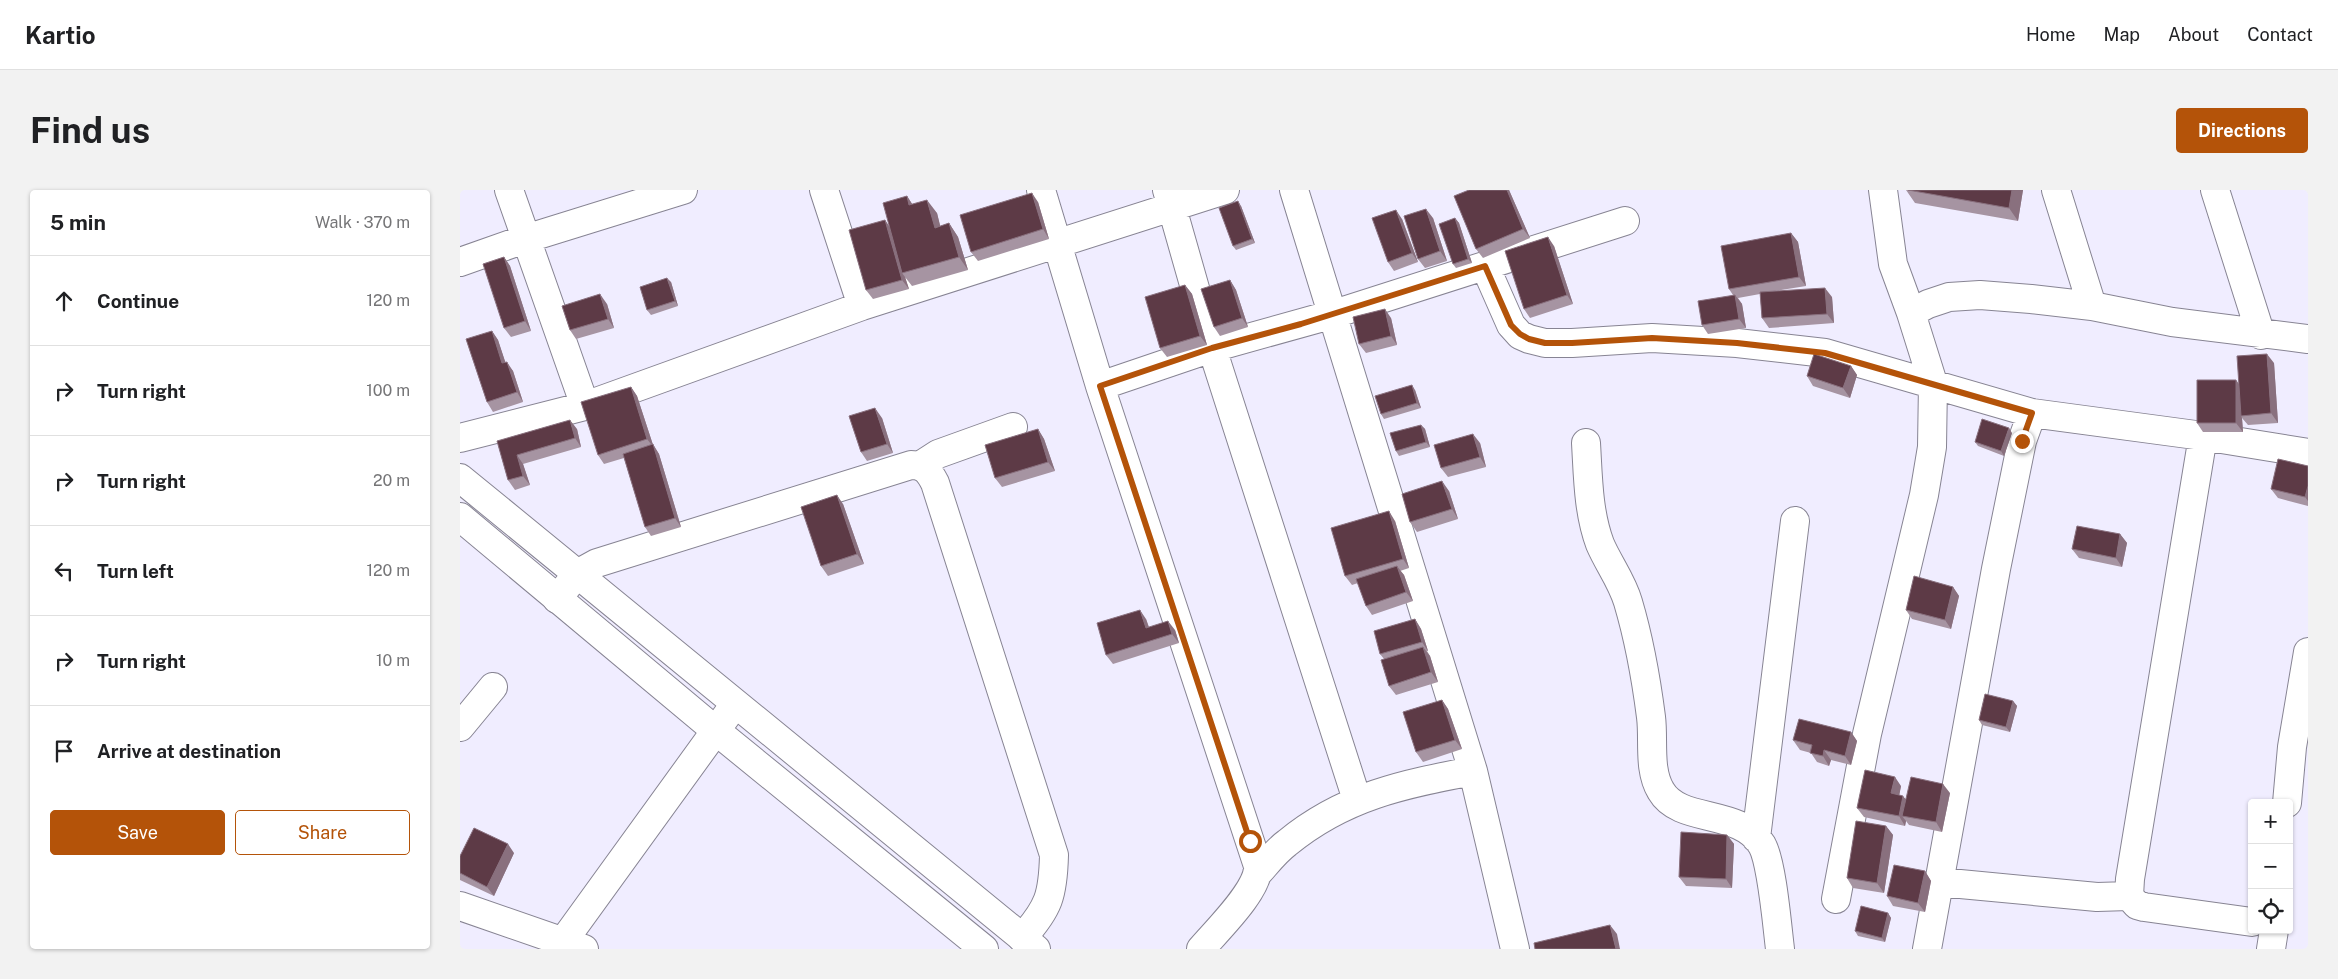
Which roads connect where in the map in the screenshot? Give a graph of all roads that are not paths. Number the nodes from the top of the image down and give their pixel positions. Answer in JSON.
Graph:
{"nodes":[{"id":1,"x":509,"y":190,"type":"edge"},
{"id":2,"x":683,"y":190,"type":"edge"},
{"id":3,"x":824,"y":190,"type":"edge"},
{"id":4,"x":1041,"y":190,"type":"edge"},
{"id":5,"x":1225,"y":190,"type":"edge"},
{"id":6,"x":1294,"y":190,"type":"edge"},
{"id":7,"x":1883,"y":190,"type":"edge"},
{"id":8,"x":2056,"y":190,"type":"edge"},
{"id":9,"x":2215,"y":190,"type":"edge"},
{"id":10,"x":652,"y":195,"type":"edge"},
{"id":11,"x":1170,"y":199,"type":"edge"},
{"id":12,"x":1625,"y":221,"type":"dead end"},
{"id":13,"x":525,"y":239,"type":"junction"},
{"id":14,"x":1059,"y":244,"type":"junction"},
{"id":15,"x":460,"y":262,"type":"edge"},
{"id":16,"x":1485,"y":266,"type":"junction"},
{"id":17,"x":862,"y":306,"type":"junction"},
{"id":18,"x":2092,"y":306,"type":"junction"},
{"id":19,"x":1912,"y":313,"type":"junction"},
{"id":20,"x":1334,"y":314,"type":"junction"},
{"id":21,"x":2261,"y":335,"type":"junction"},
{"id":22,"x":2308,"y":339,"type":"edge"},
{"id":23,"x":1212,"y":348,"type":"junction"},
{"id":24,"x":1933,"y":383,"type":"junction"},
{"id":25,"x":1100,"y":386,"type":"junction"},
{"id":26,"x":585,"y":406,"type":"junction"},
{"id":27,"x":2032,"y":413,"type":"junction"},
{"id":28,"x":1013,"y":427,"type":"dead end"},
{"id":29,"x":2203,"y":436,"type":"junction"},
{"id":30,"x":460,"y":438,"type":"edge"},
{"id":31,"x":1586,"y":443,"type":"dead end"},
{"id":32,"x":2308,"y":453,"type":"edge"},
{"id":33,"x":921,"y":465,"type":"junction"},
{"id":34,"x":460,"y":478,"type":"edge"},
{"id":35,"x":460,"y":516,"type":"edge"},
{"id":36,"x":1795,"y":521,"type":"dead end"},
{"id":37,"x":577,"y":574,"type":"junction"},
{"id":38,"x":558,"y":599,"type":"junction"},
{"id":39,"x":2308,"y":652,"type":"edge"},
{"id":40,"x":493,"y":687,"type":"dead end"},
{"id":41,"x":735,"y":704,"type":"junction"},
{"id":42,"x":460,"y":727,"type":"edge"},
{"id":43,"x":715,"y":730,"type":"junction"},
{"id":44,"x":1474,"y":771,"type":"junction"},
{"id":45,"x":2287,"y":799,"type":"edge"},
{"id":46,"x":1357,"y":800,"type":"junction"},
{"id":47,"x":1756,"y":838,"type":"junction"},
{"id":48,"x":1258,"y":873,"type":"junction"},
{"id":49,"x":1939,"y":882,"type":"junction"},
{"id":50,"x":2129,"y":896,"type":"junction"},
{"id":51,"x":1836,"y":899,"type":"dead end"},
{"id":52,"x":460,"y":906,"type":"edge"},
{"id":53,"x":2248,"y":921,"type":"edge"},
{"id":54,"x":2273,"y":934,"type":"edge"},
{"id":55,"x":1029,"y":944,"type":"edge"},
{"id":56,"x":573,"y":946,"type":"edge"},
{"id":57,"x":984,"y":949,"type":"edge"},
{"id":58,"x":1201,"y":949,"type":"edge"},
{"id":59,"x":1515,"y":949,"type":"edge"},
{"id":60,"x":1780,"y":949,"type":"edge"},
{"id":61,"x":1927,"y":949,"type":"edge"},
{"id":62,"x":2271,"y":949,"type":"edge"}],
"edges":[{"from":1,"to":13,"type":"street"},
{"from":2,"to":10,"type":"street"},
{"from":3,"to":17,"type":"street"},
{"from":4,"to":14,"type":"street"},
{"from":5,"to":11,"type":"street"},
{"from":6,"to":20,"type":"street"},
{"from":7,"to":19,"type":"street"},
{"from":8,"to":18,"type":"street"},
{"from":9,"to":21,"type":"street"},
{"from":10,"to":13,"type":"street"},
{"from":11,"to":14,"type":"street"},
{"from":11,"to":23,"type":"street"},
{"from":12,"to":16,"type":"street"},
{"from":13,"to":15,"type":"street"},
{"from":13,"to":26,"type":"street"},
{"from":14,"to":17,"type":"street"},
{"from":14,"to":25,"type":"street"},
{"from":16,"to":20,"type":"street"},
{"from":16,"to":24,"type":"street"},
{"from":17,"to":26,"type":"street"},
{"from":18,"to":19,"type":"street"},
{"from":18,"to":21,"type":"street"},
{"from":19,"to":24,"type":"street"},
{"from":20,"to":23,"type":"street"},
{"from":20,"to":44,"type":"street"},
{"from":21,"to":22,"type":"street"},
{"from":23,"to":25,"type":"street"},
{"from":23,"to":46,"type":"street"},
{"from":24,"to":27,"type":"street"},
{"from":24,"to":51,"type":"street"},
{"from":25,"to":48,"type":"street"},
{"from":26,"to":30,"type":"street"},
{"from":27,"to":29,"type":"street"},
{"from":27,"to":49,"type":"street"},
{"from":28,"to":33,"type":"street"},
{"from":29,"to":32,"type":"street"},
{"from":29,"to":50,"type":"street"},
{"from":31,"to":47,"type":"street"},
{"from":33,"to":37,"type":"street"},
{"from":33,"to":55,"type":"street"},
{"from":34,"to":37,"type":"street"},
{"from":35,"to":38,"type":"street"},
{"from":36,"to":47,"type":"street"},
{"from":37,"to":38,"type":"street"},
{"from":37,"to":41,"type":"street"},
{"from":38,"to":43,"type":"street"},
{"from":39,"to":45,"type":"street"},
{"from":40,"to":42,"type":"street"},
{"from":41,"to":43,"type":"street"},
{"from":41,"to":55,"type":"street"},
{"from":43,"to":56,"type":"street"},
{"from":43,"to":57,"type":"street"},
{"from":44,"to":46,"type":"street"},
{"from":44,"to":59,"type":"street"},
{"from":46,"to":48,"type":"street"},
{"from":47,"to":60,"type":"street"},
{"from":48,"to":58,"type":"street"},
{"from":49,"to":50,"type":"street"},
{"from":49,"to":61,"type":"street"},
{"from":50,"to":53,"type":"street"},
{"from":52,"to":56,"type":"street"},
{"from":54,"to":62,"type":"street"}]}
